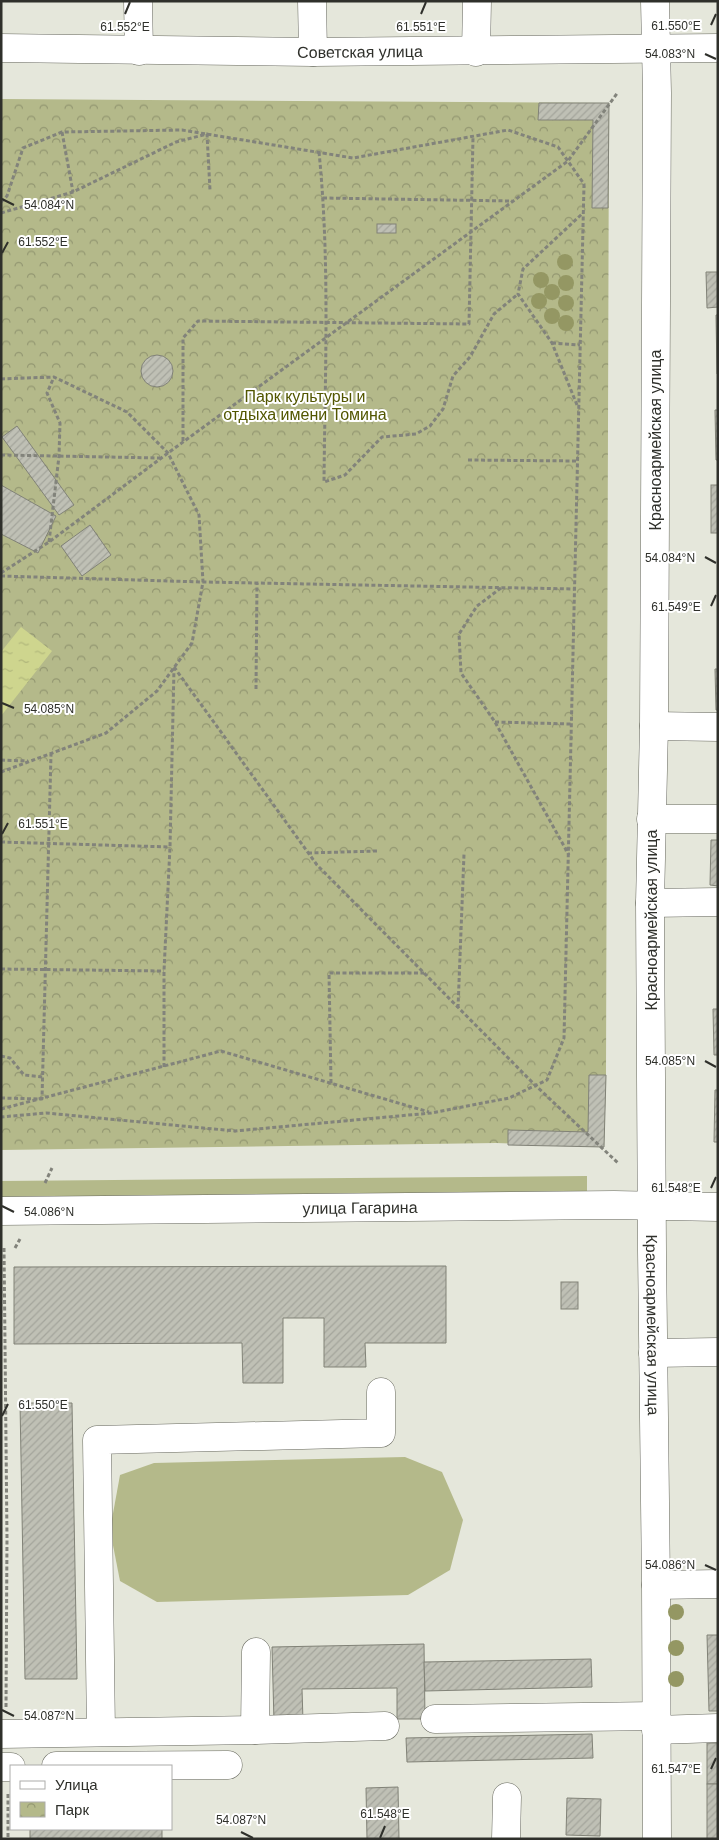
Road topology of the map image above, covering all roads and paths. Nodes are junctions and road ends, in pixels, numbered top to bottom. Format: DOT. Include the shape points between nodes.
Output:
graph roads {
  1 [pos="138,1"];
  2 [pos="312,1"];
  3 [pos="476,1"];
  4 [pos="655,1"];
  5 [pos="1,48"];
  6 [pos="718,48"];
  7 [pos="656,50"];
  8 [pos="139,51"];
  9 [pos="313,52"];
  10 [pos="476,52"];
  11 [pos="618,92"];
  12 [pos="62,132"];
  13 [pos="207,134"];
  14 [pos="473,136"];
  15 [pos="319,152"];
  16 [pos="568,161"];
  17 [pos="210,190"];
  18 [pos="73,192"];
  19 [pos="323,198"];
  20 [pos="471,200"];
  21 [pos="513,201"];
  22 [pos="1,202"];
  23 [pos="1,213"];
  24 [pos="583,213"];
  25 [pos="470,233"];
  26 [pos="518,294"];
  27 [pos="326,322"];
  28 [pos="348,322"];
  29 [pos="326,337"];
  30 [pos="552,343"];
  31 [pos="580,345"];
  32 [pos="54,377"];
  33 [pos="1,379"];
  34 [pos="579,408"];
  35 [pos="183,442"];
  36 [pos="168,453"];
  37 [pos="1,454"];
  38 [pos="60,456"];
  39 [pos="160,458"];
  40 [pos="468,460"];
  41 [pos="578,461"];
  42 [pos="49,542"];
  43 [pos="1,574"];
  44 [pos="203,582"];
  45 [pos="257,583"];
  46 [pos="501,588"];
  47 [pos="574,589"];
  48 [pos="174,667"];
  49 [pos="256,689"];
  50 [pos="495,722"];
  51 [pos="571,724"];
  52 [pos="654,726"];
  53 [pos="718,727"];
  54 [pos="51,754"];
  55 [pos="1,760"];
  56 [pos="31,761"];
  57 [pos="1,772"];
  58 [pos="651,818"];
  59 [pos="718,819"];
  60 [pos="1,842"];
  61 [pos="49,843"];
  62 [pos="170,847"];
  63 [pos="377,851"];
  64 [pos="308,853"];
  65 [pos="464,854"];
  66 [pos="569,855"];
  67 [pos="718,902"];
  68 [pos="650,903"];
  69 [pos="1,969"];
  70 [pos="45,970"];
  71 [pos="164,971"];
  72 [pos="424,974"];
  73 [pos="458,1008"];
  74 [pos="1,1056"];
  75 [pos="164,1067"];
  76 [pos="43,1078"];
  77 [pos="331,1083"];
  78 [pos="535,1085"];
  79 [pos="1,1098"];
  80 [pos="42,1099"];
  81 [pos="1,1109"];
  82 [pos="431,1112"];
  83 [pos="1,1117"];
  84 [pos="618,1163"];
  85 [pos="652,1206"];
  86 [pos="718,1207"];
  87 [pos="1,1211"];
  88 [pos="4,1248"];
  89 [pos="718,1352"];
  90 [pos="653,1353"];
  91 [pos="381,1392"];
  92 [pos="718,1584"];
  93 [pos="656,1585"];
  94 [pos="256,1652"];
  95 [pos="435,1720"];
  96 [pos="656,1723"];
  97 [pos="385,1726"];
  98 [pos="718,1728"];
  99 [pos="256,1730"];
  100 [pos="101,1732"];
  101 [pos="4,1734"];
  102 [pos="172,1765"];
  103 [pos="228,1765"];
  104 [pos="7,1767"];
  105 [pos="507,1797"];
  106 [pos="1,1832"];
  107 [pos="8,1832"];
  108 [pos="8,1839"];
  109 [pos="506,1839"];
  110 [pos="657,1839"];
  1 -- 8 [label="street"];
  2 -- 9 [label="street"];
  3 -- 10 [label="street"];
  4 -- 7 [label="street, Красноармейская улица"];
  5 -- 8 [label="street, Советская улица"];
  6 -- 7 [label="street, Советская улица"];
  7 -- 10 [label="street, Советская улица"];
  7 -- 52 [label="street, Красноармейская улица"];
  8 -- 9 [label="street, Советская улица"];
  9 -- 10 [label="street, Советская улица"];
  11 -- 16 [label="path"];
  12 -- 13 [label="path" via="182,130"];
  12 -- 18 [label="path"];
  12 -- 22 [label="path" via="23,148 7,196"];
  13 -- 15 [label="path"];
  13 -- 17 [label="path"];
  13 -- 18 [label="path" via="176,142"];
  14 -- 15 [label="path" via="353,158"];
  14 -- 16 [label="path" via="508,130 558,147"];
  14 -- 20 [label="path"];
  15 -- 19 [label="path"];
  16 -- 21 [label="path"];
  16 -- 24 [label="path" via="584,184"];
  18 -- 23 [label="path"];
  19 -- 20 [label="path"];
  19 -- 27 [label="path"];
  20 -- 21 [label="path"];
  20 -- 25 [label="path"];
  21 -- 25 [label="path"];
  24 -- 26 [label="path" via="523,269"];
  24 -- 31 [label="path"];
  25 -- 28 [label="path"];
  25 -- 28 [label="path" via="469,324"];
  26 -- 29 [label="path" via="494,314 470,356 453,376 443,409 430,426 416,434 382,437 345,475 324,482"];
  26 -- 30 [label="path"];
  27 -- 28 [label="path"];
  27 -- 29 [label="path"];
  27 -- 35 [label="path" via="198,321 183,338"];
  28 -- 29 [label="path"];
  29 -- 35 [label="path"];
  30 -- 31 [label="path"];
  30 -- 34 [label="path"];
  31 -- 34 [label="path"];
  32 -- 33 [label="path"];
  32 -- 36 [label="path" via="127,412"];
  32 -- 38 [label="path" via="47,393 60,423"];
  34 -- 41 [label="path"];
  35 -- 36 [label="path"];
  36 -- 39 [label="path"];
  36 -- 44 [label="path" via="199,515"];
  37 -- 38 [label="path"];
  38 -- 39 [label="path"];
  38 -- 42 [label="path"];
  39 -- 42 [label="path"];
  40 -- 41 [label="path"];
  41 -- 47 [label="path"];
  42 -- 43 [label="path"];
  43 -- 44 [label="path"];
  44 -- 45 [label="path"];
  44 -- 48 [label="path" via="192,643"];
  45 -- 46 [label="path"];
  45 -- 49 [label="path"];
  46 -- 47 [label="path"];
  46 -- 50 [label="path" via="477,606 459,634 461,673"];
  47 -- 51 [label="path"];
  48 -- 54 [label="path" via="157,691 106,733"];
  48 -- 62 [label="path"];
  48 -- 64 [label="path"];
  50 -- 51 [label="path"];
  50 -- 66 [label="path"];
  51 -- 66 [label="path"];
  52 -- 53 [label="street"];
  52 -- 58 [label="street, Красноармейская улица"];
  54 -- 56 [label="path"];
  54 -- 61 [label="path"];
  55 -- 56 [label="path"];
  56 -- 57 [label="path"];
  58 -- 59 [label="street"];
  58 -- 68 [label="street, Красноармейская улица"];
  60 -- 61 [label="path"];
  61 -- 62 [label="path"];
  61 -- 70 [label="path"];
  62 -- 71 [label="path"];
  63 -- 64 [label="path"];
  64 -- 72 [label="path" via="316,865"];
  65 -- 73 [label="path"];
  66 -- 78 [label="path" via="564,1038 547,1080"];
  67 -- 68 [label="street"];
  68 -- 85 [label="street, Красноармейская улица"];
  69 -- 70 [label="path"];
  70 -- 71 [label="path"];
  70 -- 76 [label="path"];
  71 -- 75 [label="path"];
  72 -- 73 [label="path"];
  72 -- 77 [label="path" via="330,973"];
  73 -- 78 [label="path"];
  74 -- 76 [label="path" via="10,1058 24,1075"];
  75 -- 77 [label="path" via="221,1051"];
  75 -- 80 [label="path"];
  76 -- 80 [label="path"];
  77 -- 82 [label="path"];
  78 -- 82 [label="path" via="510,1098"];
  78 -- 84 [label="path"];
  79 -- 80 [label="path"];
  80 -- 81 [label="path"];
  82 -- 83 [label="path" via="235,1132 46,1113"];
  85 -- 86 [label="street, улица Гагарина"];
  85 -- 87 [label="street, улица Гагарина"];
  85 -- 90 [label="street, Красноармейская улица"];
  88 -- 101 [label="path" via="7,1538"];
  89 -- 90 [label="street"];
  90 -- 93 [label="street, Красноармейская улица"];
  91 -- 100 [label="street" via="381,1433 97,1440"];
  92 -- 93 [label="street"];
  93 -- 96 [label="street, Красноармейская улица"];
  94 -- 99 [label="street"];
  95 -- 96 [label="street"];
  96 -- 98 [label="street"];
  96 -- 110 [label="street, Красноармейская улица"];
  97 -- 99 [label="street"];
  99 -- 100 [label="street"];
  100 -- 101 [label="street"];
  102 -- 103 [label="street"];
  104 -- 107 [label="path"];
  105 -- 109 [label="street"];
  106 -- 107 [label="path"];
  107 -- 108 [label="path"];
}
